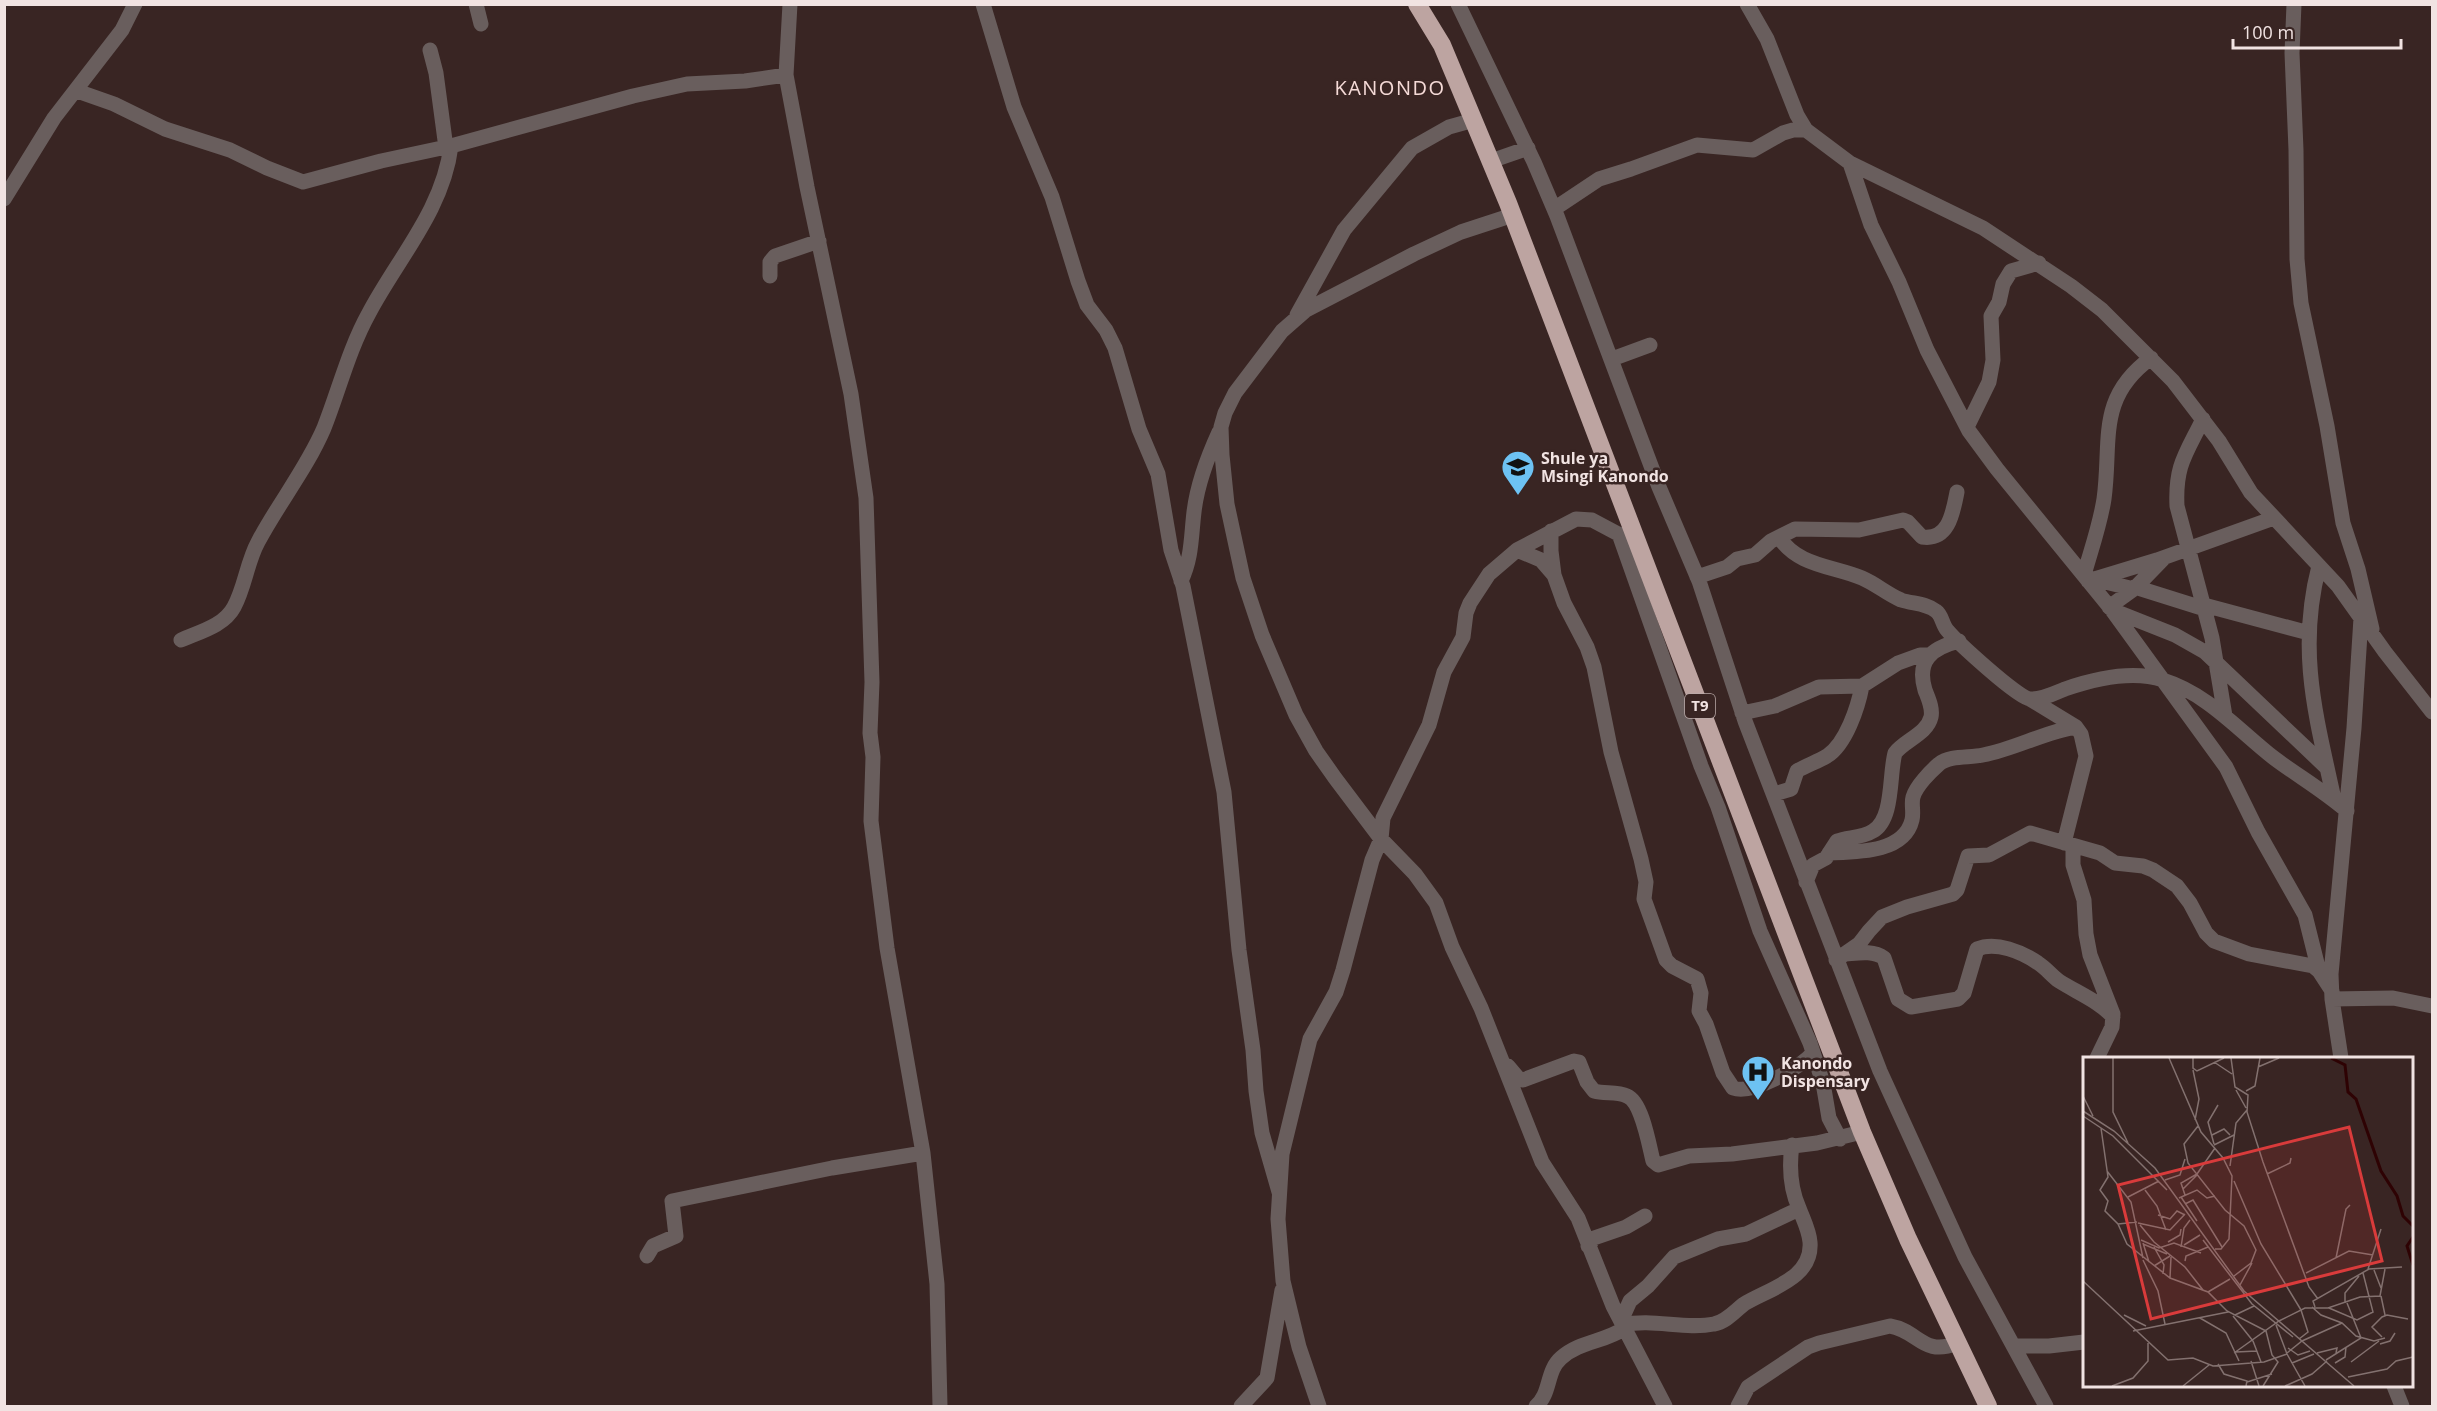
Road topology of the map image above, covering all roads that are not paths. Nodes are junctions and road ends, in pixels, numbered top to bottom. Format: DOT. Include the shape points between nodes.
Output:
graph roads {
  1 [pos="135,4"];
  2 [pos="476,4"];
  3 [pos="790,4"];
  4 [pos="983,4"];
  5 [pos="1417,4"];
  6 [pos="1458,4"];
  7 [pos="1747,4"];
  8 [pos="2294,4"];
  9 [pos="481,24"];
  10 [pos="430,50"];
  11 [pos="786,75"];
  12 [pos="77,91"];
  13 [pos="1474,120"];
  14 [pos="1806,130"];
  15 [pos="448,147"];
  16 [pos="1528,148"];
  17 [pos="1491,161"];
  18 [pos="1850,163"];
  19 [pos="4,199"];
  20 [pos="1554,208"];
  21 [pos="1513,215"];
  22 [pos="819,241"];
  23 [pos="2039,263"];
  24 [pos="770,276"];
  25 [pos="1295,318"];
  26 [pos="1650,345"];
  27 [pos="2151,358"];
  28 [pos="1612,359"];
  29 [pos="2203,419"];
  30 [pos="1221,427"];
  31 [pos="1967,427"];
  32 [pos="1957,492"];
  33 [pos="2274,518"];
  34 [pos="1551,531"];
  35 [pos="1619,534"];
  36 [pos="1779,537"];
  37 [pos="1639,545"];
  38 [pos="2187,549"];
  39 [pos="1517,550"];
  40 [pos="2164,558"];
  41 [pos="2319,566"];
  42 [pos="1554,575"];
  43 [pos="1697,577"];
  44 [pos="2088,578"];
  45 [pos="1181,581"];
  46 [pos="2135,588"];
  47 [pos="2205,607"];
  48 [pos="2111,608"];
  49 [pos="2361,618"];
  50 [pos="2309,633"];
  51 [pos="2373,636"];
  52 [pos="181,640"];
  53 [pos="1959,641"];
  54 [pos="1929,655"];
  55 [pos="2217,664"];
  56 [pos="2161,679"];
  57 [pos="1863,686"];
  58 [pos="2030,699"];
  59 [pos="2433,712"];
  60 [pos="1743,713"];
  61 [pos="2225,716"];
  62 [pos="2076,727"];
  63 [pos="2326,767"];
  64 [pos="1774,794"];
  65 [pos="2334,799"];
  66 [pos="2347,811"];
  67 [pos="1381,839"];
  68 [pos="2068,844"];
  69 [pos="1829,853"];
  70 [pos="1806,882"];
  71 [pos="1841,957"];
  72 [pos="2319,971"];
  73 [pos="2332,995"];
  74 [pos="2433,1006"];
  75 [pos="2113,1017"];
  76 [pos="1813,1053"];
  77 [pos="2098,1057"];
  78 [pos="2341,1057"];
  79 [pos="1502,1060"];
  80 [pos="1862,1132"];
  81 [pos="1840,1139"];
  82 [pos="1792,1145"];
  83 [pos="923,1153"];
  84 [pos="1279,1191"];
  85 [pos="1799,1209"];
  86 [pos="1645,1216"];
  87 [pos="1588,1246"];
  88 [pos="646,1256"];
  89 [pos="1283,1281"];
  90 [pos="1623,1325"];
  91 [pos="2083,1342"];
  92 [pos="1957,1343"];
  93 [pos="2014,1346"];
  94 [pos="2394,1387"];
  95 [pos="940,1407"];
  96 [pos="1240,1407"];
  97 [pos="1319,1407"];
  98 [pos="1536,1407"];
  99 [pos="1665,1407"];
  100 [pos="1738,1407"];
  101 [pos="1988,1407"];
  102 [pos="2046,1407"];
  103 [pos="2402,1407"];
  1 -- 12 [label="street" via="122,30"];
  2 -- 9 [label="street"];
  3 -- 11 [label="street"];
  4 -- 45 [label="street" via="1014,107 1052,197 1087,305 1115,348 1138,429 1158,474 1171,550"];
  5 -- 13 [label="highway, T9" via="1442,45"];
  6 -- 16 [label="street"];
  7 -- 14 [label="street" via="1767,39"];
  8 -- 51 [label="street" via="2292,53 2301,303 2343,523"];
  10 -- 15 [label="street"];
  11 -- 15 [label="street" via="687,84"];
  11 -- 22 [label="street"];
  12 -- 15 [label="street" via="303,182"];
  12 -- 19 [label="street" via="54,118"];
  13 -- 17 [label="highway, T9"];
  13 -- 25 [label="street" via="1449,127 1412,148 1344,230"];
  14 -- 18 [label="street"];
  14 -- 20 [label="street" via="1783,133 1753,150 1696,145 1599,178"];
  15 -- 52 [label="street" via="448,168 442,188 368,313 322,431 256,544 234,607 219,623"];
  16 -- 17 [label="street"];
  16 -- 20 [label="street"];
  17 -- 21 [label="highway, T9"];
  18 -- 23 [label="street" via="1983,228"];
  18 -- 31 [label="street" via="1871,225 1927,350"];
  20 -- 28 [label="street"];
  21 -- 25 [label="street" via="1423,249"];
  21 -- 37 [label="highway, T9"];
  22 -- 24 [label="street" via="775,256"];
  22 -- 83 [label="street" via="851,394 866,498 872,682 871,821 887,948"];
  23 -- 27 [label="street" via="2102,310"];
  23 -- 31 [label="street" via="2011,272 2003,284 2000,302 1991,316 1993,360 1989,382"];
  25 -- 30 [label="street" via="1235,393"];
  26 -- 28 [label="street"];
  27 -- 29 [label="street"];
  27 -- 44 [label="street" via="2129,378 2112,410 2102,512"];
  28 -- 43 [label="street"];
  29 -- 33 [label="street" via="2251,493"];
  29 -- 38 [label="street" via="2179,466 2176,486"];
  30 -- 45 [label="street" via="1194,511 1193,544"];
  30 -- 67 [label="street" via="1227,504 1243,578 1262,635 1316,752"];
  31 -- 44 [label="street" via="1997,470"];
  32 -- 36 [label="street" via="1948,526 1931,537 1922,537 1903,520 1859,530 1802,528"];
  33 -- 38 [label="street"];
  33 -- 41 [label="street"];
  34 -- 35 [label="street" via="1576,519 1592,520"];
  34 -- 39 [label="street"];
  34 -- 42 [label="street"];
  35 -- 37 [label="street"];
  35 -- 76 [label="street" via="1760,931"];
  36 -- 43 [label="street" via="1755,555"];
  36 -- 53 [label="street" via="1791,552 1810,562 1852,574 1905,601 1928,606"];
  37 -- 80 [label="highway, T9"];
  38 -- 40 [label="street"];
  38 -- 47 [label="street"];
  39 -- 42 [label="street" via="1541,560"];
  39 -- 67 [label="street" via="1489,574 1470,603 1460,646 1444,672 1425,734 1383,818"];
  40 -- 44 [label="street"];
  40 -- 46 [label="street"];
  41 -- 49 [label="street"];
  41 -- 50 [label="street"];
  42 -- 76 [label="street" via="1594,668 1611,752 1641,859 1648,912 1666,960 1697,979 1701,993 1699,1011 1729,1085 1743,1090 1763,1083 1798,1066"];
  43 -- 60 [label="street"];
  44 -- 46 [label="street"];
  44 -- 48 [label="street"];
  45 -- 84 [label="street" via="1224,792 1260,1122"];
  46 -- 47 [label="street"];
  46 -- 48 [label="street"];
  47 -- 50 [label="street"];
  47 -- 55 [label="street"];
  48 -- 55 [label="street" via="2186,640"];
  48 -- 56 [label="street"];
  49 -- 51 [label="street"];
  49 -- 66 [label="street"];
  50 -- 63 [label="street" via="2311,685"];
  51 -- 59 [label="street"];
  53 -- 54 [label="street"];
  53 -- 58 [label="street" via="2012,689"];
  54 -- 57 [label="street" via="1898,663"];
  54 -- 69 [label="street" via="1922,670 1930,719 1895,753 1885,818 1872,832 1837,841"];
  55 -- 61 [label="street"];
  55 -- 63 [label="street"];
  56 -- 58 [label="street" via="2117,676"];
  56 -- 61 [label="street" via="2206,700"];
  56 -- 72 [label="street" via="2201,729 2233,779 2305,915"];
  57 -- 60 [label="street" via="1819,687 1775,706"];
  57 -- 64 [label="street" via="1858,708 1836,748 1797,771 1791,789"];
  58 -- 62 [label="street"];
  60 -- 64 [label="street"];
  61 -- 65 [label="street" via="2274,758"];
  62 -- 68 [label="street" via="2086,756"];
  62 -- 69 [label="street" via="1987,754 1942,762 1914,795 1912,821 1906,834 1878,848"];
  63 -- 65 [label="street"];
  64 -- 70 [label="street"];
  65 -- 66 [label="street"];
  66 -- 73 [label="street" via="2333,938"];
  67 -- 79 [label="street" via="1436,903"];
  67 -- 84 [label="street" via="1339,981 1310,1039 1288,1122"];
  68 -- 71 [label="street" via="2030,833 1989,855 1968,856 1953,894 1882,917 1859,944"];
  68 -- 72 [label="street" via="2100,853 2115,863 2153,870 2177,886 2214,940 2238,951 2313,966"];
  68 -- 75 [label="street" via="2084,900 2090,955"];
  69 -- 70 [label="street" via="1813,865"];
  70 -- 71 [label="street"];
  71 -- 75 [label="street" via="1879,954 1884,958 1898,999 1911,1007 1958,999 1964,993 1977,949 2005,949 2039,963 2057,980"];
  71 -- 93 [label="street" via="1880,1071 1932,1188 1988,1303"];
  72 -- 73 [label="street"];
  73 -- 74 [label="street" via="2393,998"];
  73 -- 78 [label="street"];
  75 -- 77 [label="street"];
  76 -- 81 [label="street" via="1829,1118"];
  79 -- 82 [label="street" via="1523,1080 1579,1062 1594,1091 1626,1095 1634,1101 1653,1161 1658,1165 1701,1155"];
  79 -- 87 [label="street" via="1542,1162 1578,1218"];
  80 -- 81 [label="street"];
  80 -- 92 [label="highway, T9"];
  81 -- 82 [label="street"];
  82 -- 85 [label="street" via="1791,1184"];
  83 -- 88 [label="street" via="672,1201 676,1236 653,1246"];
  83 -- 95 [label="street" via="937,1284"];
  84 -- 89 [label="street"];
  85 -- 90 [label="street" via="1746,1234 1718,1239 1674,1257 1630,1301"];
  85 -- 90 [label="street" via="1807,1227 1810,1250 1800,1271 1786,1282 1744,1304 1721,1322"];
  86 -- 87 [label="street" via="1594,1238"];
  87 -- 90 [label="street"];
  89 -- 96 [label="street" via="1270,1370 1262,1386"];
  89 -- 97 [label="street"];
  90 -- 98 [label="street" via="1611,1336 1582,1344 1561,1358 1553,1366 1544,1399"];
  90 -- 99 [label="street"];
  91 -- 93 [label="street"];
  92 -- 100 [label="street" via="1936,1349 1890,1326 1819,1343 1748,1387"];
  92 -- 101 [label="highway, T9"];
  93 -- 102 [label="street"];
  94 -- 103 [label="street"];
}
